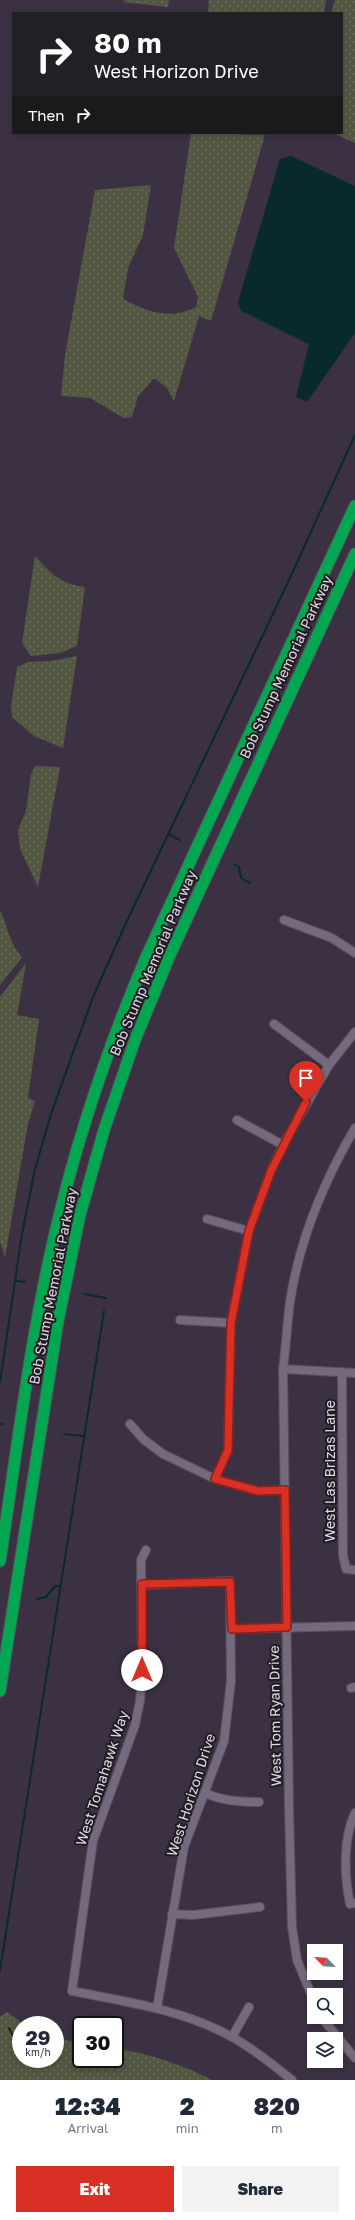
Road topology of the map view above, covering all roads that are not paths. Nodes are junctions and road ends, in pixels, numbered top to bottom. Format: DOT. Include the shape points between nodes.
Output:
graph roads {
  1 [pos="355,506"];
  2 [pos="355,554"];
  3 [pos="284,920"];
  4 [pos="355,953"];
  5 [pos="274,1024"];
  6 [pos="355,1032"];
  7 [pos="330,1065"];
  8 [pos="237,1120"];
  9 [pos="355,1128"];
  10 [pos="283,1145"];
  11 [pos="207,1219"];
  12 [pos="249,1231"];
  13 [pos="180,1320"];
  14 [pos="231,1323"];
  15 [pos="283,1369"];
  16 [pos="342,1372"];
  17 [pos="355,1373"];
  18 [pos="130,1424"];
  19 [pos="215,1479"];
  20 [pos="285,1490"];
  21 [pos="146,1550"];
  22 [pos="0,1561"];
  23 [pos="355,1570"];
  24 [pos="142,1584"];
  25 [pos="355,1626"];
  26 [pos="287,1627"];
  27 [pos="232,1629"];
  28 [pos="0,1690"];
  29 [pos="205,1793"];
  30 [pos="259,1802"];
  31 [pos="355,1813"];
  32 [pos="352,1903"];
  33 [pos="260,1907"];
  34 [pos="172,1914"];
  35 [pos="309,1988"];
  36 [pos="249,2007"];
  37 [pos="157,2008"];
  38 [pos="327,2024"];
  39 [pos="232,2037"];
  40 [pos="355,2058"];
  41 [pos="292,2080"];
  1 -- 22 [label="highway, Bob Stump Memorial Parkway" via="147,955 98,1082 71,1170 47,1271"];
  2 -- 28 [label="highway, Bob Stump Memorial Parkway" via="170,955 135,1040 104,1130 80,1215 58,1321"];
  3 -- 4 [label="street" via="332,938"];
  5 -- 7 [label="street"];
  6 -- 7 [label="street"];
  7 -- 10 [label="street"];
  8 -- 10 [label="street"];
  9 -- 15 [label="street, West Tom Ryan Drive" via="326,1184 298,1263 290,1302"];
  10 -- 12 [label="street"];
  11 -- 12 [label="street"];
  12 -- 14 [label="street"];
  13 -- 14 [label="street"];
  14 -- 19 [label="street" via="228,1450"];
  15 -- 16 [label="street"];
  15 -- 20 [label="street, West Tom Ryan Drive"];
  16 -- 17 [label="street"];
  16 -- 23 [label="street, West Las Brizas Lane" via="343,1555 346,1569"];
  18 -- 19 [label="street" via="143,1439 163,1454"];
  19 -- 20 [label="street" via="258,1491"];
  20 -- 26 [label="street, West Tom Ryan Drive"];
  21 -- 24 [label="street, West Tomahawk Way" via="141,1560"];
  24 -- 27 [label="street, West Horizon Drive" via="230,1582"];
  24 -- 37 [label="street, West Tomahawk Way" via="140,1701 135,1725 108,1794 94,1841 72,1991"];
  25 -- 26 [label="street"];
  26 -- 27 [label="street"];
  26 -- 35 [label="street, West Tom Ryan Drive" via="288,1808 292,1927 297,1960"];
  27 -- 29 [label="street, West Horizon Drive" via="231,1681 224,1741"];
  29 -- 30 [label="street" via="219,1799"];
  29 -- 34 [label="street, West Horizon Drive" via="184,1847"];
  31 -- 32 [label="street" via="345,1842 347,1892"];
  33 -- 34 [label="street" via="194,1915"];
  34 -- 37 [label="street, West Horizon Drive"];
  36 -- 39 [label="street"];
  37 -- 39 [label="street" via="181,2015"];
  38 -- 40 [label="street"];
  39 -- 41 [label="street"];
}
